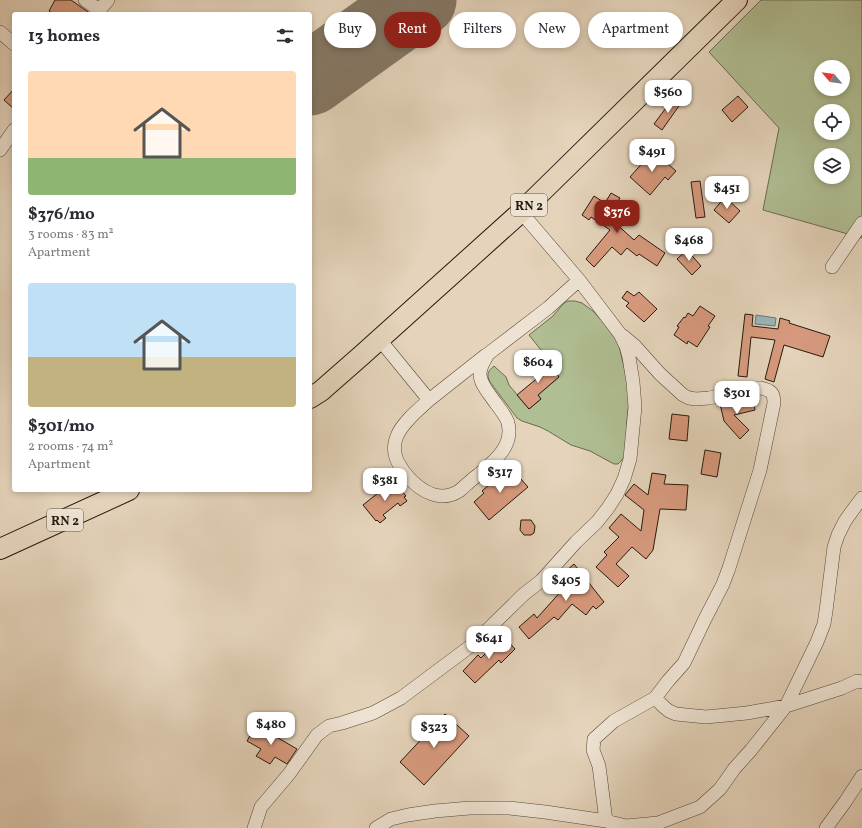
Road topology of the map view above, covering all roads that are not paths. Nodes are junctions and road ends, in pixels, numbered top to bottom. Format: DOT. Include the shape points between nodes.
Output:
graph roads {
  1 [pos="85,0"];
  2 [pos="108,0"];
  3 [pos="737,0"];
  4 [pos="98,12"];
  5 [pos="0,32"];
  6 [pos="12,42"];
  7 [pos="12,133"];
  8 [pos="0,150"];
  9 [pos="521,212"];
  10 [pos="862,223"];
  11 [pos="832,267"];
  12 [pos="579,280"];
  13 [pos="620,334"];
  14 [pos="380,340"];
  15 [pos="488,354"];
  16 [pos="312,397"];
  17 [pos="429,400"];
  18 [pos="125,492"];
  19 [pos="862,498"];
  20 [pos="0,549"];
  21 [pos="862,682"];
  22 [pos="655,698"];
  23 [pos="786,706"];
  24 [pos="862,776"];
  25 [pos="606,821"];
  26 [pos="254,828"];
  27 [pos="376,828"];
  28 [pos="826,828"];
  1 -- 4 [label="street"];
  2 -- 4 [label="street"];
  3 -- 9 [label="main road, RN 2"];
  5 -- 6 [label="street"];
  7 -- 8 [label="street"];
  9 -- 12 [label="street"];
  9 -- 14 [label="main road, RN 2"];
  10 -- 11 [label="street"];
  12 -- 13 [label="street"];
  12 -- 15 [label="street" via="548,308"];
  13 -- 22 [label="street" via="682,395 689,398 709,398 761,388 771,392 774,397 760,470 723,584 684,663"];
  13 -- 26 [label="street" via="629,357 635,408 630,459 624,479 608,508 540,581 472,645 401,698 373,713 328,726 317,735 261,807"];
  14 -- 16 [label="main road, RN 2"];
  14 -- 17 [label="street"];
  15 -- 17 [label="street"];
  15 -- 17 [label="street" via="482,364 481,382 508,422 508,441 497,458 458,492 447,496 436,496 415,484 400,467 396,458 394,446 401,427"];
  18 -- 20 [label="main road, RN 2"];
  19 -- 23 [label="street" via="838,535 834,547 824,624"];
  21 -- 23 [label="street" via="857,681"];
  22 -- 23 [label="street" via="676,714 706,717"];
  22 -- 25 [label="street" via="614,721 594,739 593,750 599,766"];
  23 -- 25 [label="street" via="720,789 700,807 658,823 626,826"];
  24 -- 28 [label="street"];
  25 -- 27 [label="street" via="509,808 470,808 408,815 391,819"];
}
